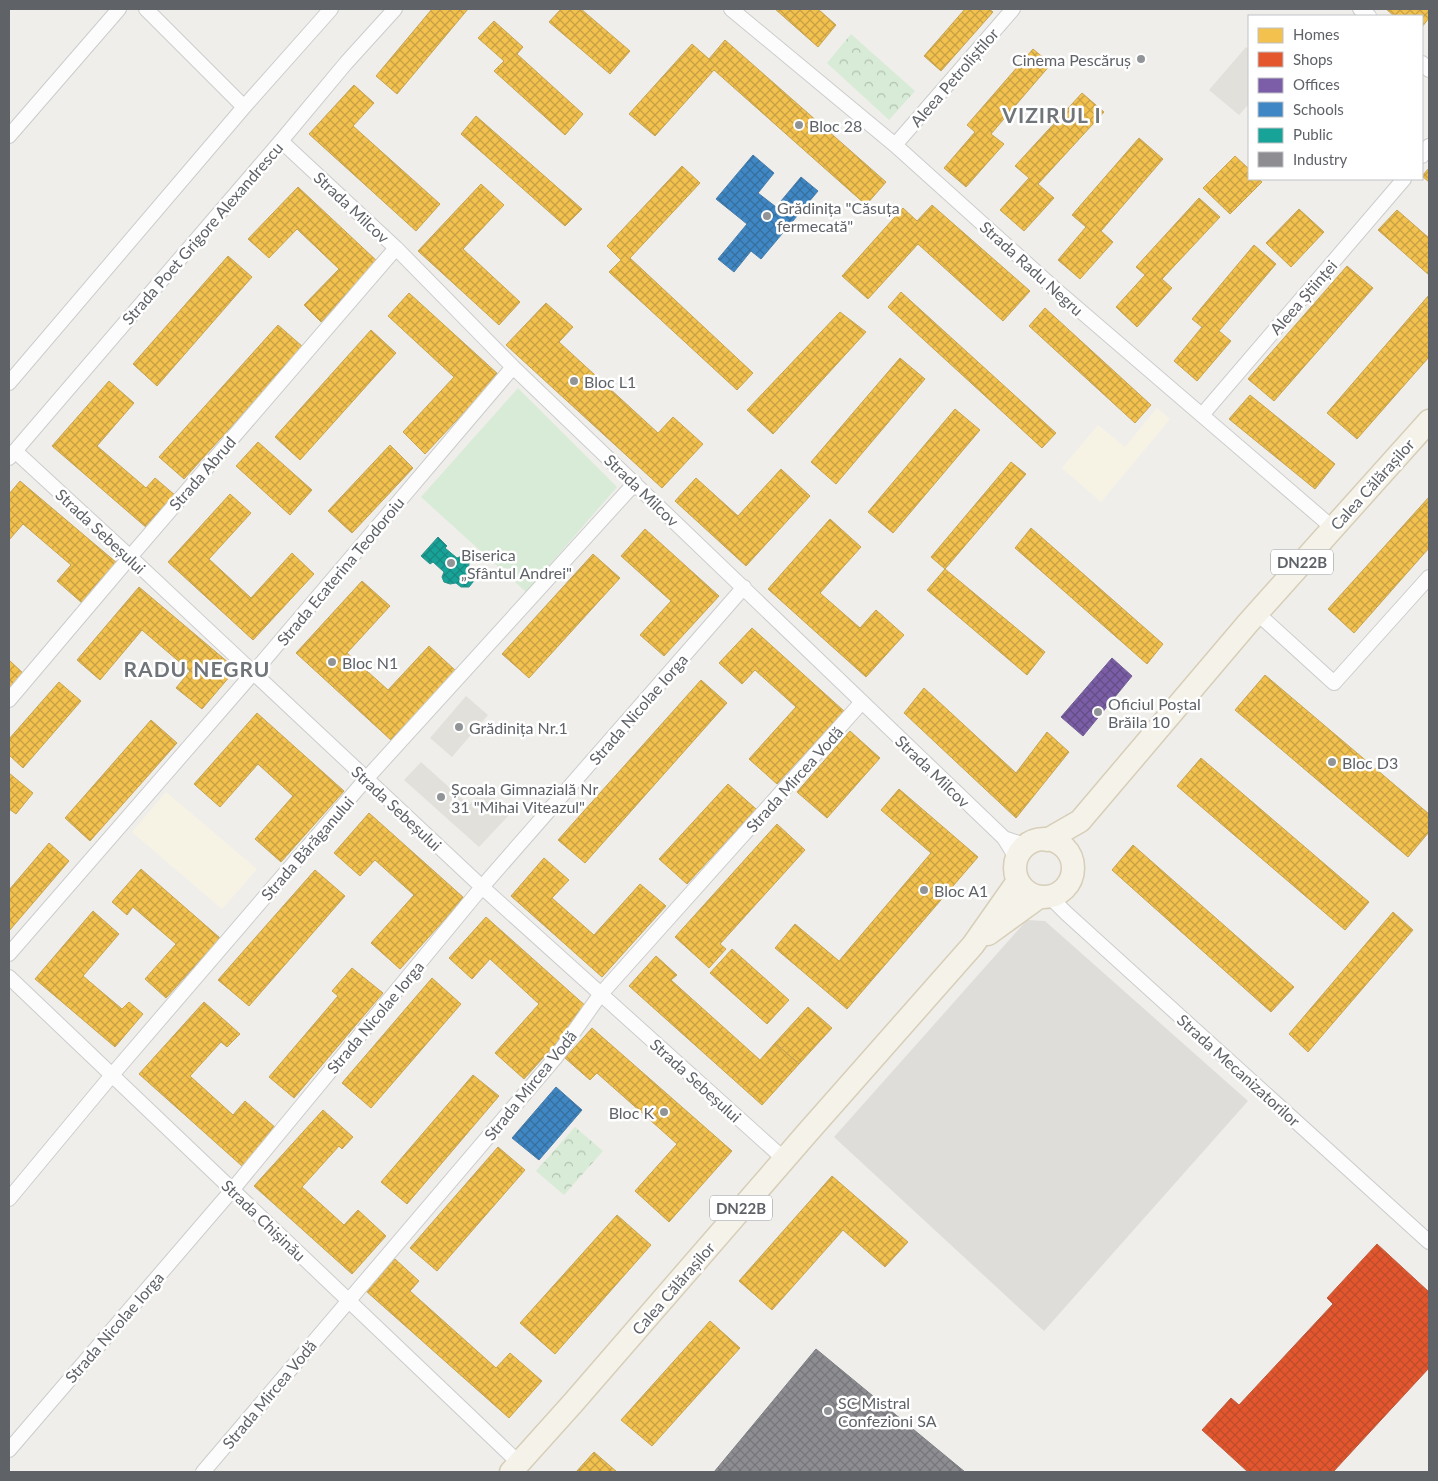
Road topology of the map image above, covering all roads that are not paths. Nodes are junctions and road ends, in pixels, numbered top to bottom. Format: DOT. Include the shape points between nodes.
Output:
graph roads {
  1 [pos="119,9"];
  2 [pos="146,9"];
  3 [pos="331,9"];
  4 [pos="395,9"];
  5 [pos="731,9"];
  6 [pos="1013,9"];
  7 [pos="244,107"];
  8 [pos="9,136"];
  9 [pos="281,141"];
  10 [pos="894,144"];
  11 [pos="1403,180"];
  12 [pos="396,248"];
  13 [pos="513,368"];
  14 [pos="9,383"];
  15 [pos="1202,415"];
  16 [pos="1429,420"];
  17 [pos="12,454"];
  18 [pos="635,484"];
  19 [pos="1333,528"];
  20 [pos="130,557"];
  21 [pos="1429,577"];
  22 [pos="744,587"];
  23 [pos="1257,613"];
  24 [pos="254,672"];
  25 [pos="9,700"];
  26 [pos="862,702"];
  27 [pos="366,779"];
  28 [pos="1080,821"];
  29 [pos="1027,856"];
  30 [pos="1071,860"];
  31 [pos="482,887"];
  32 [pos="1044,897"];
  33 [pos="973,945"];
  34 [pos="9,954"];
  35 [pos="9,977"];
  36 [pos="600,995"];
  37 [pos="112,1075"];
  38 [pos="784,1159"];
  39 [pos="233,1189"];
  40 [pos="9,1200"];
  41 [pos="1429,1242"];
  42 [pos="347,1301"];
  43 [pos="9,1450"];
  44 [pos="515,1468"];
  45 [pos="203,1472"];
  1 -- 8 [label="street"];
  2 -- 7 [label="street"];
  3 -- 7 [label="street"];
  4 -- 9 [label="street, Strada Poet Grigore Alexandrescu"];
  5 -- 10 [label="street, Strada Radu Negru"];
  6 -- 10 [label="street, Aleea Petroliștilor"];
  7 -- 14 [label="street"];
  9 -- 12 [label="street, Strada Milcov"];
  9 -- 17 [label="street, Strada Poet Grigore Alexandrescu"];
  10 -- 15 [label="street, Strada Radu Negru" via="1055,289"];
  11 -- 15 [label="street, Aleea Științei"];
  12 -- 13 [label="street, Strada Milcov"];
  12 -- 20 [label="street, Strada Abrud"];
  13 -- 18 [label="street, Strada Milcov"];
  13 -- 24 [label="street, Strada Ecaterina Teodoroiu"];
  15 -- 19 [label="street, Strada Radu Negru"];
  16 -- 19 [label="main road, Calea Călărașilor / DN22B"];
  17 -- 20 [label="street, Strada Sebeșului"];
  18 -- 22 [label="street, Strada Milcov"];
  18 -- 27 [label="street, Strada Bărăganului"];
  19 -- 23 [label="main road, Calea Călărașilor / DN22B"];
  20 -- 24 [label="street, Strada Sebeșului"];
  20 -- 25 [label="street, Strada Abrud"];
  21 -- 23 [label="street" via="1334,683"];
  22 -- 26 [label="street, Strada Milcov"];
  22 -- 31 [label="street, Strada Nicolae Iorga"];
  23 -- 28 [label="main road, Calea Călărașilor / DN22B"];
  24 -- 27 [label="street, Strada Sebeșului"];
  24 -- 34 [label="street, Strada Ecaterina Teodoroiu"];
  26 -- 29 [label="street, Strada Milcov" via="1004,838"];
  26 -- 36 [label="street, Strada Mircea Vodă"];
  27 -- 31 [label="street, Strada Sebeșului"];
  27 -- 37 [label="street, Strada Bărăganului"];
  28 -- 29 [label="main road, Calea Călărașilor / DN22B"];
  28 -- 30 [label="main road, Calea Călărașilor / DN22B"];
  29 -- 30 [label="main road" via="1062,846"];
  29 -- 32 [label="main road" via="1023,888"];
  29 -- 33 [label="main road, Calea Călărașilor / DN22B"];
  30 -- 32 [label="main road, DN22B" via="1069,883 1058,894"];
  31 -- 36 [label="street, Strada Sebeșului"];
  31 -- 39 [label="street, Strada Nicolae Iorga"];
  32 -- 33 [label="main road, Calea Călărașilor / DN22B"];
  32 -- 41 [label="street, Strada Mecanizatorilor" via="1066,913"];
  33 -- 38 [label="main road, Calea Călărașilor / DN22B"];
  35 -- 37 [label="street, Strada Chișinău"];
  36 -- 38 [label="street, Strada Sebeșului"];
  36 -- 42 [label="street, Strada Mircea Vodă" via="556,1057"];
  37 -- 39 [label="street, Strada Chișinău"];
  37 -- 40 [label="street, Strada Bărăganului"];
  38 -- 44 [label="main road, Calea Călărașilor / DN22B"];
  39 -- 42 [label="street, Strada Chișinău"];
  39 -- 43 [label="street, Strada Nicolae Iorga"];
  42 -- 44 [label="street, Strada Chișinău"];
  42 -- 45 [label="street, Strada Mircea Vodă"];
}
